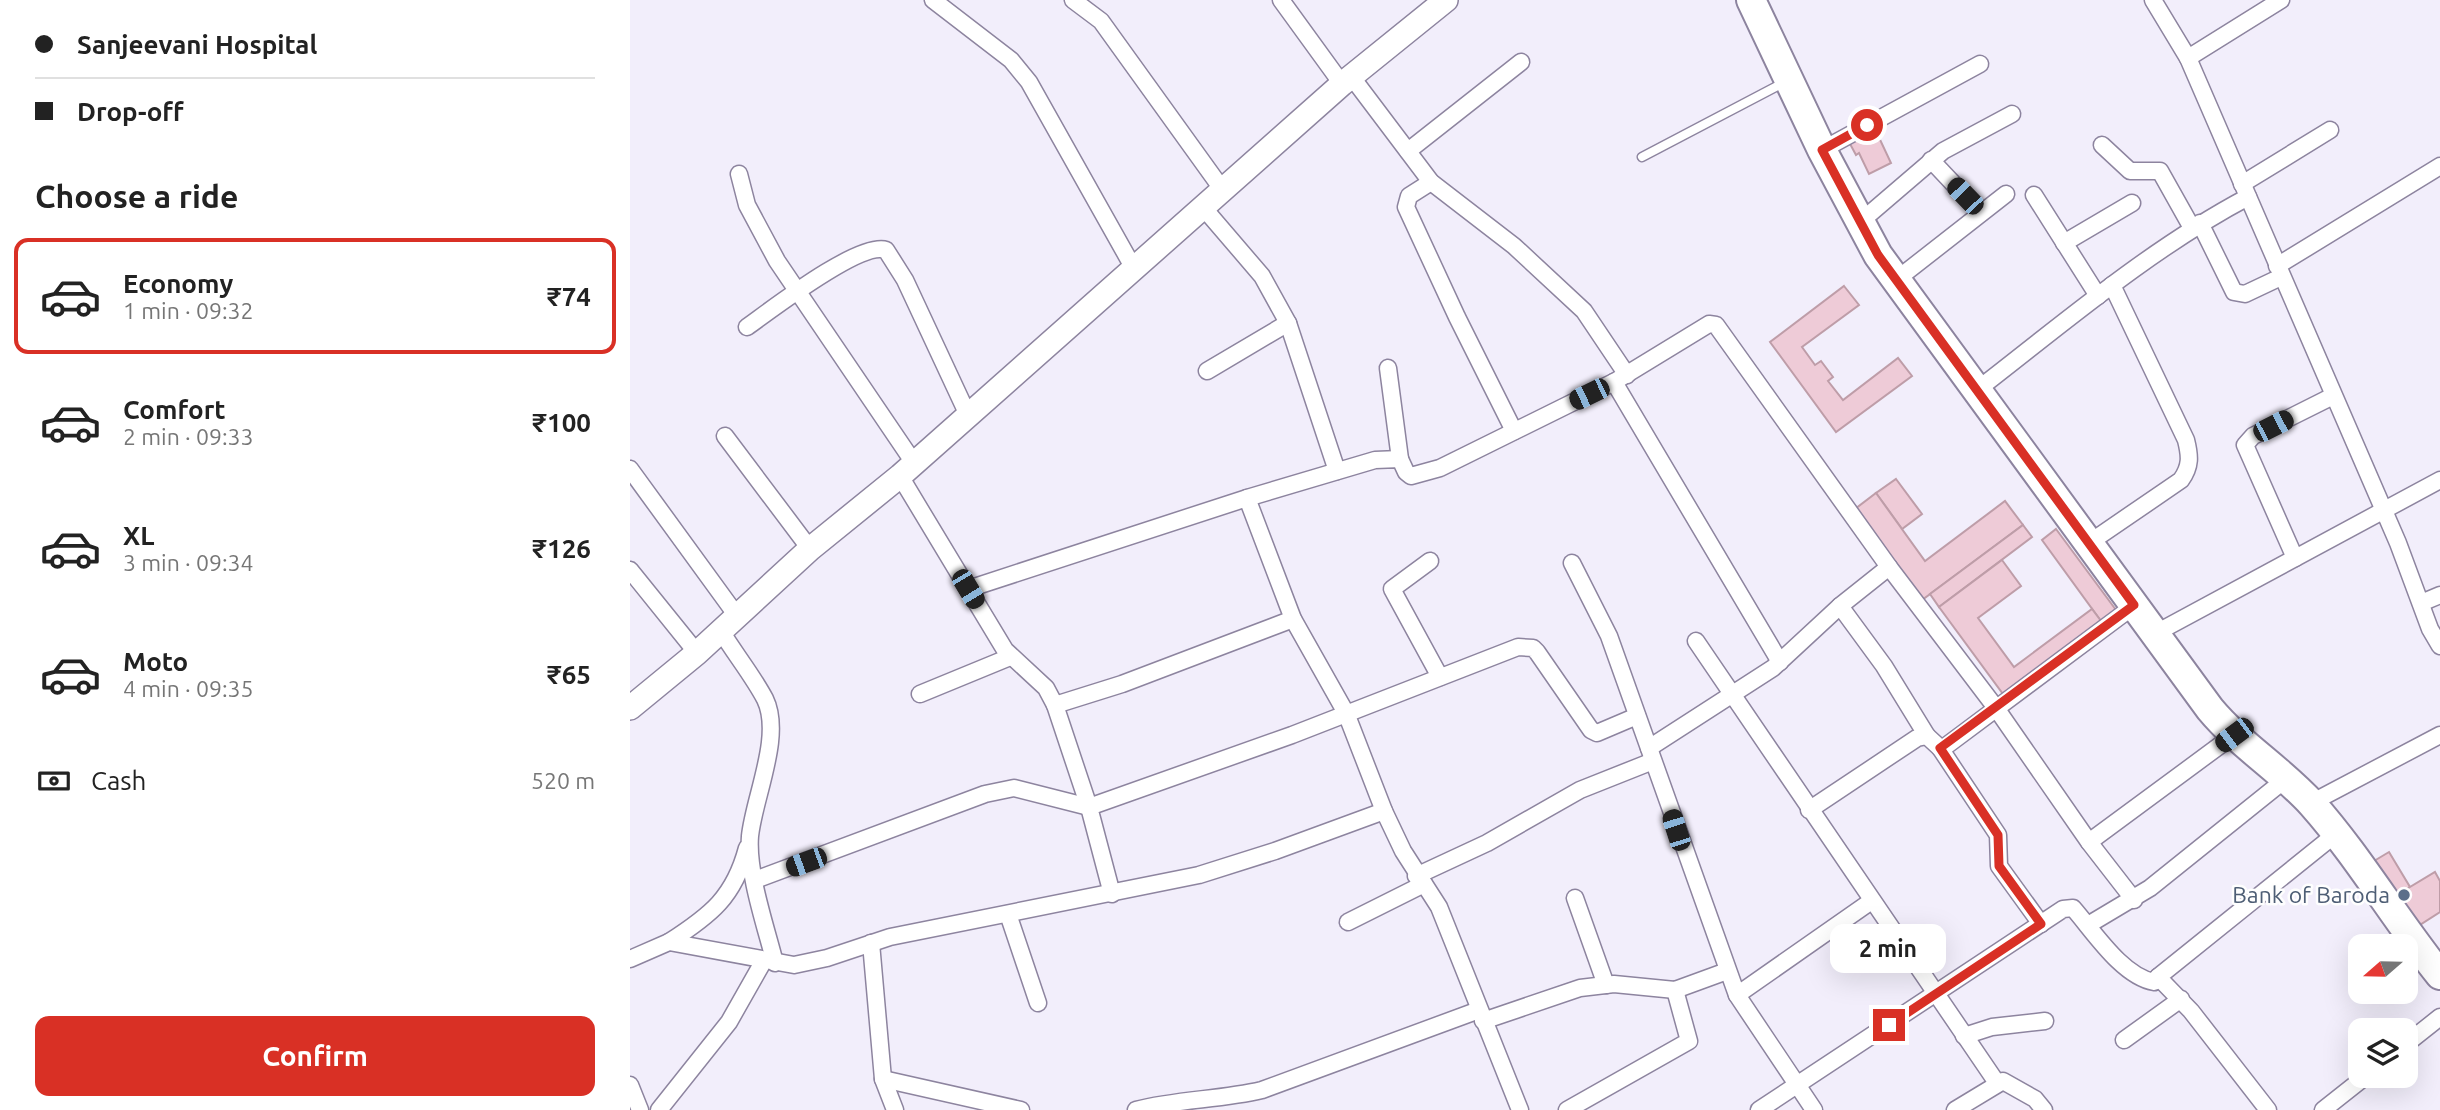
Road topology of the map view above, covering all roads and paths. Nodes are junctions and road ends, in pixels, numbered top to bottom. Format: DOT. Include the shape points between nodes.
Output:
graph roads {
  1 [pos="933,0"];
  2 [pos="1073,0"];
  3 [pos="1281,0"];
  4 [pos="1751,0"];
  5 [pos="2153,0"];
  6 [pos="2281,0"];
  7 [pos="1439,2"];
  8 [pos="2188,58"];
  9 [pos="1521,62"];
  10 [pos="1980,64"];
  11 [pos="1789,79"];
  12 [pos="1347,80"];
  13 [pos="2012,114"];
  14 [pos="2330,130"];
  15 [pos="2102,145"];
  16 [pos="1822,150"];
  17 [pos="1408,151"];
  18 [pos="1642,156"];
  19 [pos="1931,160"];
  20 [pos="2440,166"];
  21 [pos="739,174"];
  22 [pos="1431,182"];
  23 [pos="1222,189"];
  24 [pos="2245,191"];
  25 [pos="2006,194"];
  26 [pos="2034,195"];
  27 [pos="2132,202"];
  28 [pos="1202,206"];
  29 [pos="1981,213"];
  30 [pos="1859,223"];
  31 [pos="2196,226"];
  32 [pos="2064,243"];
  33 [pos="1133,267"];
  34 [pos="2279,272"];
  35 [pos="1896,280"];
  36 [pos="2112,285"];
  37 [pos="795,291"];
  38 [pos="2098,296"];
  39 [pos="1288,323"];
  40 [pos="747,327"];
  41 [pos="1388,368"];
  42 [pos="1207,371"];
  43 [pos="1620,379"];
  44 [pos="1977,390"];
  45 [pos="2333,396"];
  46 [pos="967,414"];
  47 [pos="1514,430"];
  48 [pos="725,436"];
  49 [pos="1400,459"];
  50 [pos="630,469"];
  51 [pos="907,469"];
  52 [pos="1336,471"];
  53 [pos="2440,480"];
  54 [pos="1247,498"];
  55 [pos="2383,510"];
  56 [pos="2089,543"];
  57 [pos="810,549"];
  58 [pos="2295,558"];
  59 [pos="1430,561"];
  60 [pos="1572,563"];
  61 [pos="1889,567"];
  62 [pos="630,570"];
  63 [pos="968,589"];
  64 [pos="2440,595"];
  65 [pos="2421,603"];
  66 [pos="2134,605"];
  67 [pos="1840,606"];
  68 [pos="1293,619"];
  69 [pos="729,624"];
  70 [pos="2155,634"];
  71 [pos="1696,641"];
  72 [pos="2440,646"];
  73 [pos="697,653"];
  74 [pos="1010,657"];
  75 [pos="1780,662"];
  76 [pos="1440,677"];
  77 [pos="920,694"];
  78 [pos="1731,694"];
  79 [pos="1055,705"];
  80 [pos="630,708"];
  81 [pos="1996,708"];
  82 [pos="1346,713"];
  83 [pos="1637,716"];
  84 [pos="2234,735"];
  85 [pos="2440,735"];
  86 [pos="1927,736"];
  87 [pos="1940,748"];
  88 [pos="1651,755"];
  89 [pos="2287,778"];
  90 [pos="2311,803"];
  91 [pos="1089,807"];
  92 [pos="1809,810"];
  93 [pos="1384,811"];
  94 [pos="2337,833"];
  95 [pos="750,838"];
  96 [pos="2089,842"];
  97 [pos="755,880"];
  98 [pos="1420,880"];
  99 [pos="1112,894"];
  100 [pos="1575,898"];
  101 [pos="2133,900"];
  102 [pos="1870,902"];
  103 [pos="1008,914"];
  104 [pos="1349,922"];
  105 [pos="2041,924"];
  106 [pos="2088,925"];
  107 [pos="669,942"];
  108 [pos="871,943"];
  109 [pos="630,959"];
  110 [pos="769,962"];
  111 [pos="1727,971"];
  112 [pos="2439,972"];
  113 [pos="2158,977"];
  114 [pos="1606,985"];
  115 [pos="1675,990"];
  116 [pos="1737,995"];
  117 [pos="1935,995"];
  118 [pos="2181,999"];
  119 [pos="1038,1003"];
  120 [pos="1481,1016"];
  121 [pos="2440,1017"];
  122 [pos="2045,1021"];
  123 [pos="2418,1034"];
  124 [pos="1964,1036"];
  125 [pos="2124,1040"];
  126 [pos="883,1079"];
  127 [pos="1997,1083"];
  128 [pos="630,1085"];
  129 [pos="1798,1085"];
  130 [pos="2351,1088"];
  131 [pos="640,1110"];
  132 [pos="659,1110"];
  133 [pos="895,1110"];
  134 [pos="1021,1110"];
  135 [pos="1136,1110"];
  136 [pos="1520,1110"];
  137 [pos="1567,1110"];
  138 [pos="1759,1110"];
  139 [pos="1814,1110"];
  140 [pos="1955,1110"];
  141 [pos="2044,1110"];
  142 [pos="2268,1110"];
  143 [pos="2323,1110"];
  1 -- 33 [label="street" via="1011,60 1028,82"];
  2 -- 23 [label="street" via="1101,21"];
  3 -- 12 [label="street"];
  4 -- 11 [label="highway"];
  5 -- 8 [label="street"];
  6 -- 8 [label="street"];
  7 -- 12 [label="street"];
  8 -- 24 [label="street"];
  9 -- 17 [label="street"];
  10 -- 16 [label="street"];
  11 -- 16 [label="highway"];
  11 -- 18 [label="lane"];
  12 -- 17 [label="street"];
  12 -- 23 [label="street"];
  13 -- 19 [label="street"];
  14 -- 24 [label="street"];
  15 -- 31 [label="street" via="2130,172 2160,171"];
  16 -- 30 [label="highway"];
  17 -- 22 [label="street"];
  19 -- 29 [label="street"];
  19 -- 30 [label="street"];
  20 -- 34 [label="street"];
  21 -- 37 [label="street" via="757,229"];
  22 -- 43 [label="street" via="1514,246 1584,311"];
  22 -- 47 [label="street" via="1409,196 1406,207"];
  23 -- 28 [label="street"];
  24 -- 31 [label="street"];
  24 -- 34 [label="street"];
  25 -- 29 [label="street"];
  26 -- 32 [label="street"];
  27 -- 32 [label="street"];
  28 -- 33 [label="street"];
  28 -- 39 [label="street" via="1262,276"];
  29 -- 35 [label="street"];
  30 -- 35 [label="highway"];
  31 -- 34 [label="street" via="2234,292 2245,294"];
  31 -- 36 [label="street"];
  32 -- 38 [label="street"];
  33 -- 46 [label="street"];
  34 -- 45 [label="street"];
  35 -- 44 [label="highway"];
  36 -- 38 [label="street"];
  36 -- 56 [label="street" via="2186,440 2189,469 2181,480"];
  37 -- 40 [label="street"];
  37 -- 46 [label="street" via="874,248 886,250 905,280"];
  37 -- 51 [label="street"];
  38 -- 44 [label="street"];
  39 -- 42 [label="street"];
  39 -- 52 [label="street"];
  41 -- 49 [label="street"];
  43 -- 47 [label="street"];
  43 -- 61 [label="street" via="1709,324 1716,325"];
  43 -- 75 [label="street"];
  44 -- 56 [label="highway"];
  45 -- 55 [label="street"];
  45 -- 58 [label="street" via="2253,436 2245,445"];
  46 -- 51 [label="street"];
  47 -- 49 [label="street" via="1419,475 1406,472"];
  48 -- 57 [label="street"];
  49 -- 52 [label="street" via="1375,460"];
  50 -- 69 [label="street"];
  51 -- 57 [label="street"];
  51 -- 63 [label="street"];
  52 -- 54 [label="street"];
  53 -- 55 [label="street"];
  54 -- 63 [label="street"];
  54 -- 68 [label="street"];
  55 -- 58 [label="street"];
  55 -- 65 [label="street"];
  56 -- 66 [label="highway"];
  57 -- 69 [label="street"];
  58 -- 70 [label="street"];
  59 -- 76 [label="street" via="1392,589"];
  60 -- 83 [label="street" via="1609,636"];
  61 -- 67 [label="street"];
  61 -- 81 [label="street"];
  62 -- 73 [label="street"];
  63 -- 74 [label="street"];
  64 -- 65 [label="street"];
  65 -- 72 [label="street"];
  66 -- 70 [label="highway"];
  66 -- 81 [label="street"];
  67 -- 75 [label="street"];
  67 -- 86 [label="street"];
  68 -- 79 [label="street"];
  68 -- 82 [label="street"];
  69 -- 73 [label="street"];
  69 -- 95 [label="street" via="770,715"];
  70 -- 84 [label="highway"];
  71 -- 78 [label="street"];
  73 -- 80 [label="street"];
  74 -- 77 [label="street"];
  74 -- 79 [label="street" via="1046,688"];
  75 -- 78 [label="street"];
  76 -- 82 [label="street"];
  76 -- 83 [label="street" via="1518,648 1533,648 1591,730 1597,733"];
  78 -- 88 [label="street"];
  78 -- 92 [label="street"];
  79 -- 91 [label="street"];
  81 -- 87 [label="street"];
  81 -- 96 [label="street"];
  82 -- 91 [label="street"];
  82 -- 93 [label="street"];
  83 -- 88 [label="street"];
  84 -- 89 [label="highway"];
  84 -- 96 [label="street"];
  85 -- 90 [label="street"];
  86 -- 87 [label="street"];
  86 -- 92 [label="street" via="1917,738"];
  87 -- 105 [label="street" via="1998,835 1999,866"];
  88 -- 98 [label="street"];
  88 -- 111 [label="street"];
  89 -- 90 [label="highway"];
  89 -- 101 [label="street"];
  90 -- 94 [label="highway"];
  91 -- 97 [label="street" via="1014,788 985,794"];
  91 -- 99 [label="street"];
  92 -- 102 [label="street"];
  93 -- 98 [label="street"];
  93 -- 99 [label="street" via="1199,875"];
  94 -- 112 [label="highway"];
  94 -- 113 [label="street"];
  95 -- 97 [label="street"];
  95 -- 107 [label="street" via="727,896 702,921"];
  96 -- 101 [label="street"];
  97 -- 110 [label="street"];
  98 -- 104 [label="street"];
  98 -- 120 [label="street" via="1439,907"];
  99 -- 103 [label="street"];
  100 -- 114 [label="street"];
  101 -- 106 [label="street"];
  102 -- 116 [label="street"];
  102 -- 117 [label="street"];
  103 -- 108 [label="street"];
  103 -- 119 [label="street"];
  105 -- 106 [label="street" via="2063,909 2073,908"];
  105 -- 117 [label="street"];
  106 -- 113 [label="street" via="2122,964 2145,980 2154,982"];
  107 -- 109 [label="street"];
  107 -- 110 [label="street"];
  108 -- 110 [label="street" via="794,965"];
  108 -- 126 [label="street"];
  110 -- 132 [label="street" via="729,1022"];
  111 -- 115 [label="street"];
  111 -- 116 [label="street"];
  113 -- 118 [label="street"];
  114 -- 115 [label="street"];
  114 -- 120 [label="street"];
  115 -- 137 [label="street" via="1689,1041"];
  116 -- 129 [label="street"];
  117 -- 124 [label="street"];
  117 -- 129 [label="street"];
  118 -- 125 [label="street"];
  118 -- 142 [label="street"];
  120 -- 135 [label="street" via="1262,1090"];
  120 -- 136 [label="street"];
  121 -- 123 [label="street"];
  122 -- 124 [label="street" via="1992,1027"];
  124 -- 127 [label="street"];
  126 -- 133 [label="street"];
  126 -- 134 [label="street"];
  127 -- 140 [label="street"];
  127 -- 141 [label="street" via="2012,1084"];
  128 -- 131 [label="street"];
  129 -- 138 [label="street"];
  129 -- 139 [label="street"];
  130 -- 143 [label="street"];
}
